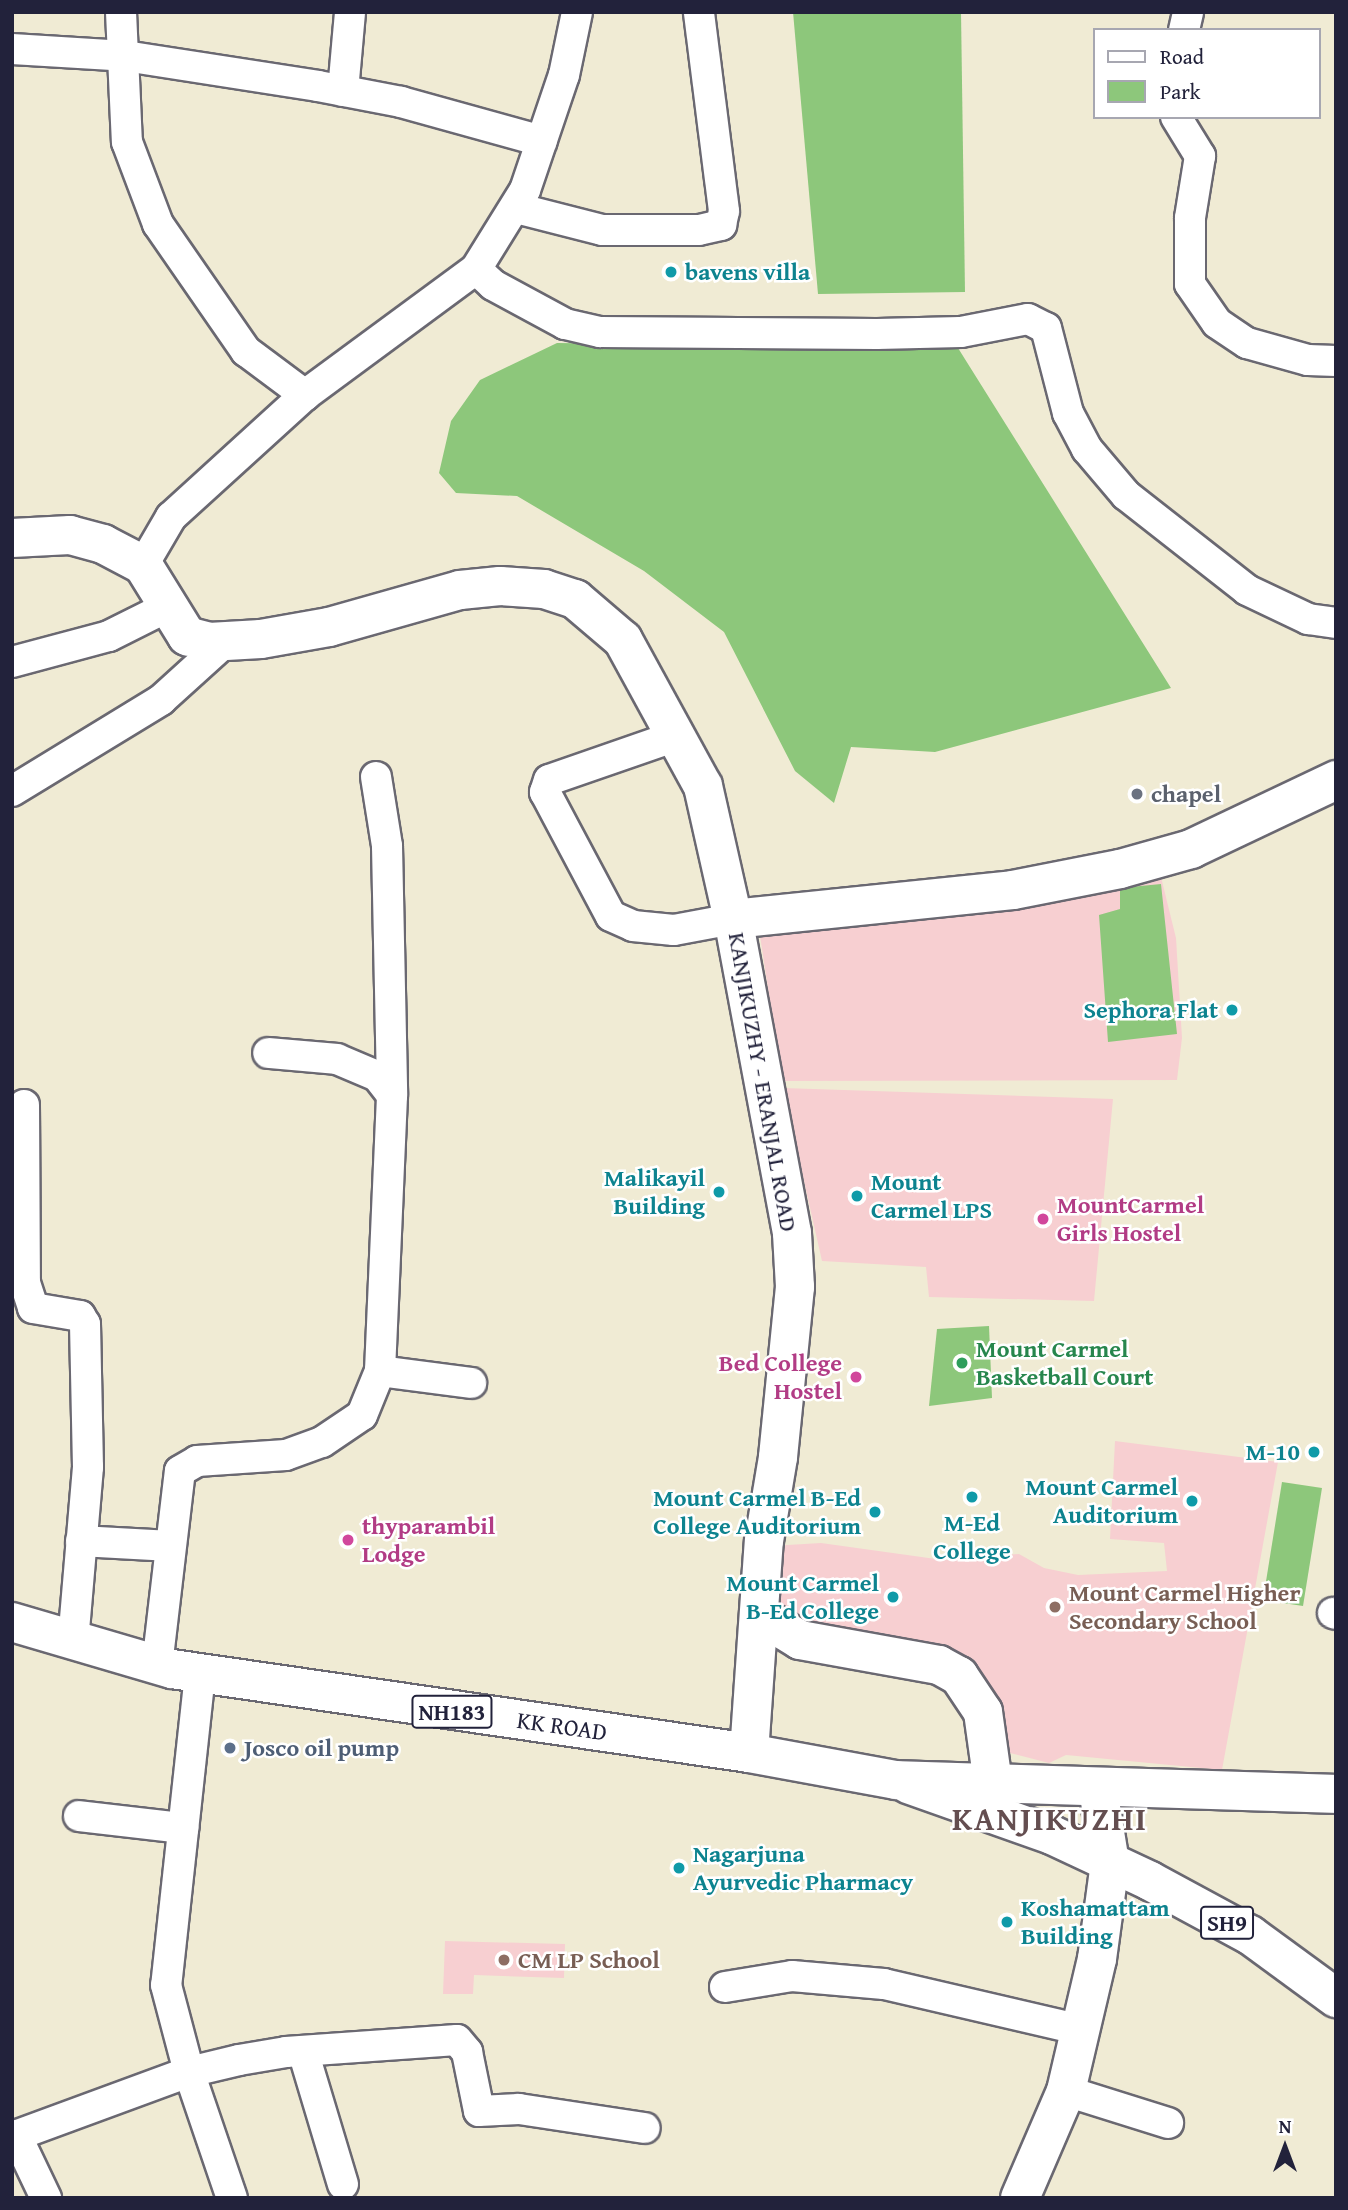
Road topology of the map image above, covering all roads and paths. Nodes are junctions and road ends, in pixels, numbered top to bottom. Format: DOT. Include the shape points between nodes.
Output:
graph roads {
  1 [pos="121,12"];
  2 [pos="351,12"];
  3 [pos="577,12"];
  4 [pos="699,12"];
  5 [pos="12,49"];
  6 [pos="125,56"];
  7 [pos="344,91"];
  8 [pos="1177,119"];
  9 [pos="542,141"];
  10 [pos="516,208"];
  11 [pos="476,269"];
  12 [pos="1336,361"];
  13 [pos="305,395"];
  14 [pos="12,538"];
  15 [pos="143,565"];
  16 [pos="171,605"];
  17 [pos="1336,623"];
  18 [pos="226,641"];
  19 [pos="12,662"];
  20 [pos="676,736"];
  21 [pos="376,777"];
  22 [pos="1336,780"];
  23 [pos="12,791"];
  24 [pos="733,919"];
  25 [pos="268,1053"];
  26 [pos="392,1095"];
  27 [pos="24,1105"];
  28 [pos="380,1371"];
  29 [pos="471,1383"];
  30 [pos="81,1541"];
  31 [pos="170,1546"];
  32 [pos="761,1616"];
  33 [pos="12,1622"];
  34 [pos="73,1643"];
  35 [pos="157,1666"];
  36 [pos="200,1674"];
  37 [pos="749,1753"];
  38 [pos="896,1780"];
  39 [pos="993,1783"];
  40 [pos="1098,1789"];
  41 [pos="1336,1794"];
  42 [pos="79,1816"];
  43 [pos="183,1828"];
  44 [pos="1110,1863"];
  45 [pos="724,1987"];
  46 [pos="1336,1998"];
  47 [pos="1082,2030"];
  48 [pos="303,2050"];
  49 [pos="189,2072"];
  50 [pos="1066,2091"];
  51 [pos="1168,2123"];
  52 [pos="645,2128"];
  53 [pos="14,2136"];
  54 [pos="343,2184"];
  55 [pos="46,2198"];
  56 [pos="232,2198"];
  57 [pos="1020,2198"];
  1 -- 6 [label="street"];
  2 -- 7 [label="street"];
  3 -- 9 [label="street" via="564,75"];
  4 -- 10 [label="street" via="724,211 721,225 699,230 602,230"];
  5 -- 6 [label="street"];
  6 -- 7 [label="street"];
  6 -- 13 [label="street" via="127,142 158,224 246,351"];
  7 -- 9 [label="street"];
  8 -- 12 [label="street" via="1200,156 1190,218 1190,284 1217,324 1247,343 1308,360"];
  9 -- 10 [label="street"];
  10 -- 11 [label="street"];
  11 -- 13 [label="street"];
  11 -- 17 [label="street" via="493,285 565,324 600,332 961,332 1028,319 1046,328 1068,413 1087,449 1126,495 1247,590 1308,619"];
  13 -- 15 [label="street" via="171,517"];
  14 -- 15 [label="main road" via="70,535 103,544"];
  15 -- 16 [label="main road"];
  16 -- 18 [label="main road" via="187,636"];
  16 -- 19 [label="street" via="109,636"];
  18 -- 20 [label="main road" via="329,627 460,590 500,586 544,589 575,599 623,640"];
  18 -- 23 [label="street" via="161,700"];
  20 -- 24 [label="main road" via="703,786"];
  20 -- 24 [label="street" via="549,780 545,792 611,916 633,926 674,930"];
  21 -- 26 [label="street" via="387,846"];
  22 -- 24 [label="main road, KANJIKUZHY - ERANJAL ROAD" via="1191,849 1119,869 1013,890"];
  24 -- 32 [label="main road, KANJIKUZHY - ERANJAL ROAD" via="790,1220 795,1287 778,1457 764,1541"];
  25 -- 26 [label="street" via="337,1059 377,1076"];
  26 -- 28 [label="street"];
  27 -- 30 [label="street" via="25,1283 33,1308 80,1316 85,1324 88,1467"];
  28 -- 29 [label="street"];
  28 -- 31 [label="street" via="362,1415 322,1442 286,1455 197,1461 180,1471"];
  30 -- 31 [label="street"];
  30 -- 34 [label="street"];
  31 -- 35 [label="street"];
  32 -- 37 [label="main road, KANJIKUZHY - ERANJAL ROAD"];
  32 -- 39 [label="main road" via="800,1640 939,1665 959,1676 983,1712"];
  33 -- 34 [label="main road, KK ROAD / NH183"];
  34 -- 35 [label="main road, KK ROAD / NH183"];
  35 -- 36 [label="main road, KK ROAD / NH183"];
  36 -- 37 [label="main road, KK ROAD / NH183"];
  36 -- 43 [label="street"];
  37 -- 38 [label="main road, KK ROAD / NH183"];
  38 -- 39 [label="main road, KK ROAD / NH183"];
  38 -- 44 [label="main road" via="1052,1835"];
  39 -- 40 [label="main road, NH183"];
  40 -- 41 [label="main road, NH183" via="1236,1788"];
  40 -- 44 [label="main road"];
  42 -- 43 [label="street"];
  43 -- 49 [label="street" via="166,1984"];
  44 -- 46 [label="main road, SH9" via="1250,1935"];
  44 -- 47 [label="main road"];
  45 -- 47 [label="street" via="792,1976 884,1983"];
  47 -- 50 [label="main road"];
  48 -- 49 [label="street"];
  48 -- 52 [label="street" via="457,2040 467,2052 479,2111 519,2109"];
  48 -- 54 [label="street"];
  49 -- 53 [label="street"];
  49 -- 56 [label="street"];
  50 -- 51 [label="street"];
  50 -- 57 [label="main road"];
  53 -- 55 [label="street"];
}
